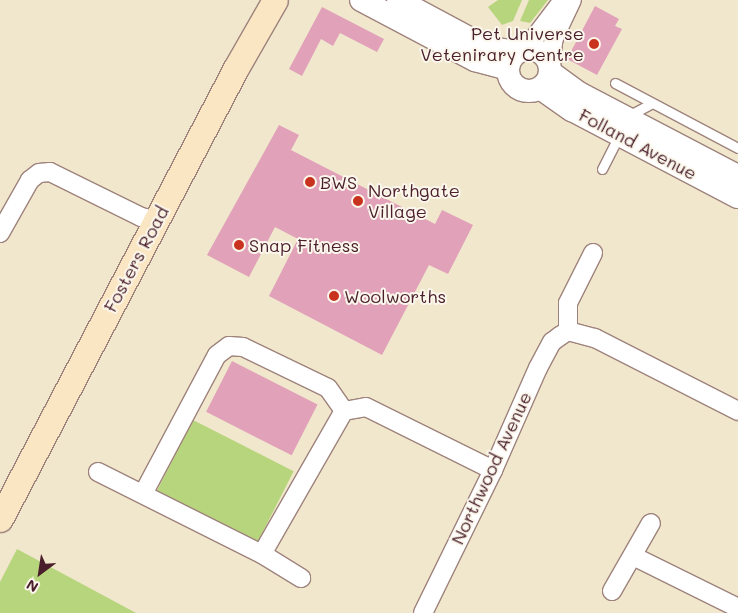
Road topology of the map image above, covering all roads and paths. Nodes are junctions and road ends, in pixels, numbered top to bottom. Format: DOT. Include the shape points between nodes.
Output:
graph roads {
  1 [pos="258,0"];
  2 [pos="275,0"];
  3 [pos="361,0"];
  4 [pos="398,0"];
  5 [pos="563,0"];
  6 [pos="572,0"];
  7 [pos="517,57"];
  8 [pos="547,75"];
  9 [pos="615,83"];
  10 [pos="652,103"];
  11 [pos="622,126"];
  12 [pos="738,148"];
  13 [pos="602,169"];
  14 [pos="738,176"];
  15 [pos="738,197"];
  16 [pos="149,219"];
  17 [pos="0,233"];
  18 [pos="593,253"];
  19 [pos="568,331"];
  20 [pos="344,411"];
  21 [pos="738,411"];
  22 [pos="493,470"];
  23 [pos="98,472"];
  24 [pos="0,489"];
  25 [pos="143,494"];
  26 [pos="0,519"];
  27 [pos="651,523"];
  28 [pos="262,554"];
  29 [pos="633,556"];
  30 [pos="301,578"];
  31 [pos="612,591"];
  32 [pos="738,608"];
  33 [pos="423,613"];
  1 -- 16 [label="main road, Fosters Road"];
  2 -- 16 [label="main road, Fosters Road"];
  3 -- 7 [label="street" via="475,60"];
  4 -- 7 [label="street" via="471,39"];
  5 -- 7 [label="street"];
  6 -- 8 [label="street" via="554,38"];
  7 -- 8 [label="street, Folland Avenue" via="544,54"];
  7 -- 8 [label="street" via="510,79 520,88"];
  8 -- 11 [label="street, Folland Avenue" via="572,110"];
  9 -- 10 [label="lane"];
  10 -- 11 [label="lane"];
  10 -- 12 [label="lane"];
  11 -- 13 [label="lane"];
  11 -- 14 [label="street, Folland Avenue"];
  11 -- 15 [label="street, Folland Avenue"];
  16 -- 17 [label="street" via="50,172 39,173 30,180"];
  16 -- 24 [label="main road, Fosters Road"];
  16 -- 26 [label="main road, Fosters Road"];
  18 -- 19 [label="street" via="568,303"];
  19 -- 21 [label="street" via="594,338"];
  19 -- 22 [label="street, Northwood Avenue" via="552,342"];
  20 -- 22 [label="street" via="366,407"];
  20 -- 25 [label="street" via="328,388 243,347 229,346 218,355"];
  20 -- 28 [label="street"];
  22 -- 33 [label="street, Northwood Avenue"];
  23 -- 25 [label="street"];
  25 -- 28 [label="street"];
  27 -- 29 [label="street"];
  28 -- 30 [label="street"];
  29 -- 31 [label="street"];
  29 -- 32 [label="street"];
}
